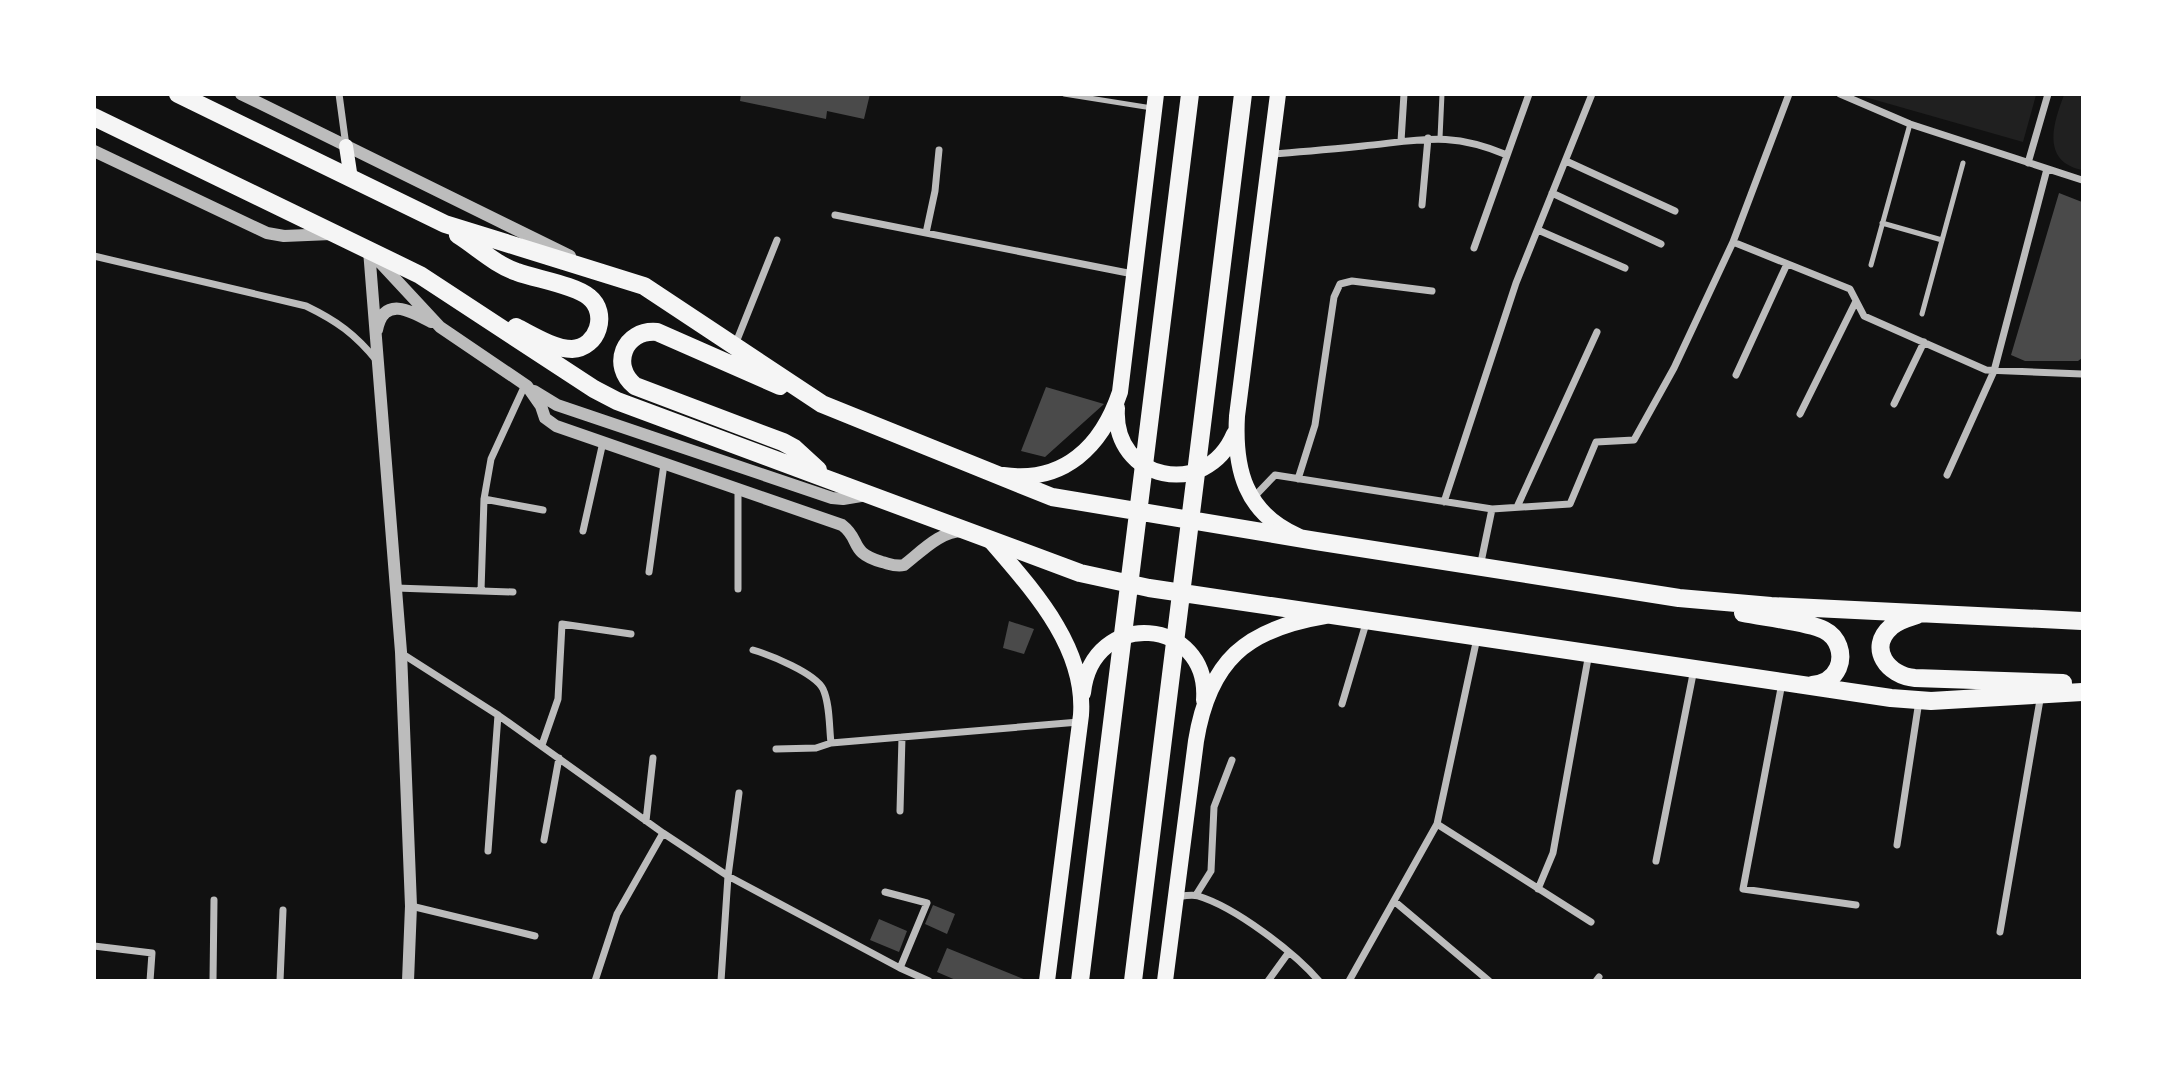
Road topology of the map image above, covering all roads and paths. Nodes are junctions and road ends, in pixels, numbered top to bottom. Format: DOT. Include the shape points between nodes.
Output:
graph roads {
  1 [pos="178,94"];
  2 [pos="241,94"];
  3 [pos="339,94"];
  4 [pos="1063,94"];
  5 [pos="1190,94"];
  6 [pos="1243,94"];
  7 [pos="1278,94"];
  8 [pos="1404,94"];
  9 [pos="1442,94"];
  10 [pos="1530,94"];
  11 [pos="1592,94"];
  12 [pos="1789,94"];
  13 [pos="1840,94"];
  14 [pos="2048,94"];
  15 [pos="1156,102"];
  16 [pos="94,117"];
  17 [pos="1910,124"];
  18 [pos="1429,138"];
  19 [pos="1440,138"];
  20 [pos="1401,141"];
  21 [pos="346,146"];
  22 [pos="939,150"];
  23 [pos="94,151"];
  24 [pos="1270,154"];
  25 [pos="1507,155"];
  26 [pos="1566,160"];
  27 [pos="1963,163"];
  28 [pos="2028,163"];
  29 [pos="2047,169"];
  30 [pos="351,179"];
  31 [pos="2082,180"];
  32 [pos="1552,193"];
  33 [pos="1422,205"];
  34 [pos="1675,211"];
  35 [pos="835,215"];
  36 [pos="438,222"];
  37 [pos="1882,223"];
  38 [pos="1538,230"];
  39 [pos="926,233"];
  40 [pos="335,234"];
  41 [pos="777,240"];
  42 [pos="1942,240"];
  43 [pos="1733,242"];
  44 [pos="1661,244"];
  45 [pos="1474,248"];
  46 [pos="369,250"];
  47 [pos="94,256"];
  48 [pos="1787,264"];
  49 [pos="1871,265"];
  50 [pos="1625,268"];
  51 [pos="1135,274"];
  52 [pos="613,277"];
  53 [pos="1432,291"];
  54 [pos="1856,301"];
  55 [pos="465,304"];
  56 [pos="1922,314"];
  57 [pos="444,329"];
  58 [pos="1597,332"];
  59 [pos="376,340"];
  60 [pos="1924,342"];
  61 [pos="735,345"];
  62 [pos="378,361"];
  63 [pos="1994,371"];
  64 [pos="2082,374"];
  65 [pos="1736,375"];
  66 [pos="525,385"];
  67 [pos="1119,396"];
  68 [pos="1894,404"];
  69 [pos="835,410"];
  70 [pos="1800,414"];
  71 [pos="1237,417"];
  72 [pos="603,443"];
  73 [pos="664,464"];
  74 [pos="978,468"];
  75 [pos="1947,475"];
  76 [pos="825,477"];
  77 [pos="1298,479"];
  78 [pos="738,489"];
  79 [pos="871,494"];
  80 [pos="484,499"];
  81 [pos="1252,499"];
  82 [pos="1444,502"];
  83 [pos="1517,508"];
  84 [pos="1492,509"];
  85 [pos="543,510"];
  86 [pos="583,531"];
  87 [pos="972,533"];
  88 [pos="990,540"];
  89 [pos="1316,541"];
  90 [pos="1480,567"];
  91 [pos="649,572"];
  92 [pos="396,588"];
  93 [pos="738,589"];
  94 [pos="481,591"];
  95 [pos="1630,591"];
  96 [pos="513,592"];
  97 [pos="1931,613"];
  98 [pos="1342,615"];
  99 [pos="1367,619"];
  100 [pos="2082,621"];
  101 [pos="631,634"];
  102 [pos="1477,636"];
  103 [pos="753,650"];
  104 [pos="401,652"];
  105 [pos="1589,653"];
  106 [pos="1694,668"];
  107 [pos="1782,682"];
  108 [pos="2082,684"];
  109 [pos="1801,685"];
  110 [pos="2082,692"];
  111 [pos="2041,694"];
  112 [pos="1919,701"];
  113 [pos="1342,704"];
  114 [pos="1202,713"];
  115 [pos="498,715"];
  116 [pos="1081,716"];
  117 [pos="902,737"];
  118 [pos="831,743"];
  119 [pos="542,745"];
  120 [pos="776,749"];
  121 [pos="559,758"];
  122 [pos="653,758"];
  123 [pos="1232,760"];
  124 [pos="739,793"];
  125 [pos="900,811"];
  126 [pos="646,821"];
  127 [pos="1437,824"];
  128 [pos="663,833"];
  129 [pos="544,839"];
  130 [pos="1897,845"];
  131 [pos="488,851"];
  132 [pos="1657,861"];
  133 [pos="728,876"];
  134 [pos="1538,889"];
  135 [pos="885,892"];
  136 [pos="1195,895"];
  137 [pos="1176,897"];
  138 [pos="214,900"];
  139 [pos="1394,901"];
  140 [pos="1856,905"];
  141 [pos="411,906"];
  142 [pos="283,910"];
  143 [pos="1591,922"];
  144 [pos="2000,932"];
  145 [pos="535,936"];
  146 [pos="94,946"];
  147 [pos="1289,952"];
  148 [pos="900,968"];
  149 [pos="409,980"];
  150 [pos="150,981"];
  151 [pos="213,981"];
  152 [pos="280,981"];
  153 [pos="595,981"];
  154 [pos="721,981"];
  155 [pos="929,981"];
  156 [pos="1047,981"];
  157 [pos="1080,981"];
  158 [pos="1133,981"];
  159 [pos="1165,981"];
  160 [pos="1268,981"];
  161 [pos="1319,981"];
  162 [pos="1349,981"];
  163 [pos="1489,981"];
  1 -- 30 [label="highway"];
  2 -- 21 [label="street"];
  3 -- 21 [label="street"];
  4 -- 15 [label="lane"];
  5 -- 157 [label="highway"];
  6 -- 158 [label="highway"];
  7 -- 24 [label="main road"];
  8 -- 20 [label="street"];
  9 -- 19 [label="lane"];
  10 -- 25 [label="street"];
  11 -- 26 [label="street"];
  12 -- 43 [label="street"];
  13 -- 17 [label="street"];
  14 -- 28 [label="street"];
  15 -- 51 [label="main road"];
  16 -- 40 [label="highway"];
  17 -- 28 [label="street"];
  17 -- 37 [label="lane"];
  18 -- 19 [label="street"];
  18 -- 20 [label="street"];
  18 -- 33 [label="street"];
  19 -- 25 [label="street" via="1481,144"];
  20 -- 24 [label="street"];
  21 -- 30 [label="main road"];
  21 -- 52 [label="street"];
  22 -- 39 [label="street"];
  23 -- 40 [label="street" via="267,233"];
  24 -- 71 [label="main road"];
  25 -- 45 [label="street"];
  26 -- 32 [label="street"];
  26 -- 34 [label="street"];
  27 -- 42 [label="lane"];
  28 -- 29 [label="street"];
  29 -- 31 [label="street"];
  29 -- 63 [label="street"];
  30 -- 36 [label="highway"];
  32 -- 38 [label="street"];
  32 -- 44 [label="street"];
  35 -- 39 [label="street"];
  36 -- 52 [label="highway"];
  36 -- 55 [label="highway" via="508,268 586,294 596,305 599,325 584,345 564,348"];
  37 -- 42 [label="lane"];
  37 -- 49 [label="lane"];
  38 -- 50 [label="street"];
  38 -- 82 [label="street"];
  39 -- 51 [label="street"];
  40 -- 46 [label="highway"];
  41 -- 61 [label="street"];
  42 -- 56 [label="lane"];
  43 -- 48 [label="street"];
  43 -- 83 [label="street" via="1674,368 1634,440 1596,442 1570,504"];
  46 -- 55 [label="highway"];
  46 -- 57 [label="street"];
  46 -- 59 [label="street"];
  47 -- 62 [label="street" via="306,306 357,336"];
  48 -- 54 [label="street" via="1850,289"];
  48 -- 65 [label="street"];
  51 -- 67 [label="main road"];
  52 -- 61 [label="highway" via="649,288"];
  53 -- 77 [label="street" via="1352,281 1340,284 1334,297 1315,425"];
  54 -- 60 [label="street" via="1864,316"];
  54 -- 70 [label="street"];
  55 -- 76 [label="highway" via="611,398"];
  57 -- 59 [label="street" via="396,309 382,316"];
  57 -- 66 [label="street"];
  58 -- 83 [label="street"];
  59 -- 62 [label="street"];
  60 -- 63 [label="street"];
  60 -- 68 [label="street"];
  61 -- 69 [label="highway"];
  62 -- 92 [label="street"];
  63 -- 64 [label="street"];
  63 -- 75 [label="street"];
  66 -- 72 [label="street" via="551,423"];
  66 -- 79 [label="street" via="557,405 832,498"];
  66 -- 80 [label="street" via="491,459"];
  67 -- 71 [label="main road" via="1117,424 1126,447 1144,465 1167,474 1192,473 1214,462 1230,443"];
  67 -- 74 [label="main road" via="1096,441 1066,465 1025,476"];
  69 -- 74 [label="highway"];
  69 -- 76 [label="highway" via="657,332 637,335 622,355 625,375 635,386 783,442"];
  71 -- 81 [label="main road" via="1238,464"];
  72 -- 73 [label="street"];
  72 -- 86 [label="street"];
  73 -- 78 [label="street"];
  73 -- 91 [label="street"];
  74 -- 89 [label="highway" via="1068,501"];
  76 -- 79 [label="highway"];
  77 -- 81 [label="street" via="1275,475"];
  77 -- 82 [label="street"];
  78 -- 87 [label="street" via="842,525 862,554 896,566 948,533"];
  78 -- 93 [label="street"];
  79 -- 87 [label="highway"];
  80 -- 85 [label="street"];
  80 -- 94 [label="street"];
  81 -- 89 [label="main road" via="1280,526"];
  82 -- 84 [label="street"];
  83 -- 84 [label="street"];
  84 -- 90 [label="street"];
  87 -- 88 [label="highway"];
  88 -- 98 [label="highway" via="1116,582"];
  88 -- 116 [label="main road" via="1041,599 1059,630 1078,681"];
  89 -- 90 [label="highway"];
  90 -- 95 [label="highway"];
  92 -- 94 [label="street"];
  92 -- 104 [label="street"];
  94 -- 96 [label="street"];
  95 -- 97 [label="highway" via="1739,604"];
  95 -- 109 [label="highway" via="1824,630 1838,644 1837,669 1823,683"];
  97 -- 100 [label="highway"];
  97 -- 108 [label="highway" via="1902,620 1885,633 1881,653 1895,673 1915,678"];
  98 -- 99 [label="highway"];
  98 -- 114 [label="main road" via="1291,625 1246,643 1221,670"];
  99 -- 102 [label="highway"];
  99 -- 113 [label="street"];
  101 -- 119 [label="street" via="562,624 558,699"];
  102 -- 105 [label="highway"];
  102 -- 127 [label="street"];
  103 -- 118 [label="street" via="777,657 821,685"];
  104 -- 115 [label="street"];
  104 -- 141 [label="street"];
  105 -- 106 [label="highway"];
  105 -- 134 [label="street" via="1553,853"];
  106 -- 107 [label="highway"];
  106 -- 132 [label="street"];
  107 -- 109 [label="highway"];
  107 -- 140 [label="street" via="1743,889"];
  109 -- 112 [label="highway"];
  110 -- 111 [label="highway"];
  111 -- 112 [label="highway"];
  111 -- 144 [label="street"];
  112 -- 130 [label="street"];
  114 -- 116 [label="main road" via="1204,688 1195,659 1177,642 1149,632 1124,635 1099,652 1087,674"];
  114 -- 137 [label="main road"];
  115 -- 119 [label="street"];
  115 -- 131 [label="street"];
  116 -- 117 [label="street"];
  116 -- 156 [label="main road"];
  117 -- 118 [label="street"];
  117 -- 125 [label="street"];
  118 -- 120 [label="street"];
  119 -- 121 [label="street"];
  121 -- 126 [label="street"];
  121 -- 129 [label="street"];
  122 -- 126 [label="street"];
  123 -- 136 [label="street" via="1214,807 1211,871"];
  124 -- 133 [label="street"];
  126 -- 128 [label="street"];
  127 -- 134 [label="street"];
  127 -- 139 [label="street"];
  128 -- 133 [label="street"];
  128 -- 153 [label="street" via="617,914"];
  133 -- 148 [label="street"];
  133 -- 154 [label="street"];
  134 -- 143 [label="street"];
  135 -- 148 [label="street" via="927,904"];
  136 -- 137 [label="street"];
  136 -- 147 [label="street" via="1226,909"];
  137 -- 159 [label="main road"];
  138 -- 151 [label="street"];
  139 -- 162 [label="street"];
  139 -- 163 [label="street"];
  141 -- 145 [label="street"];
  141 -- 149 [label="street"];
  142 -- 152 [label="street"];
  146 -- 150 [label="street" via="152,953"];
  147 -- 160 [label="street"];
  147 -- 161 [label="street"];
  148 -- 155 [label="street"];
}
